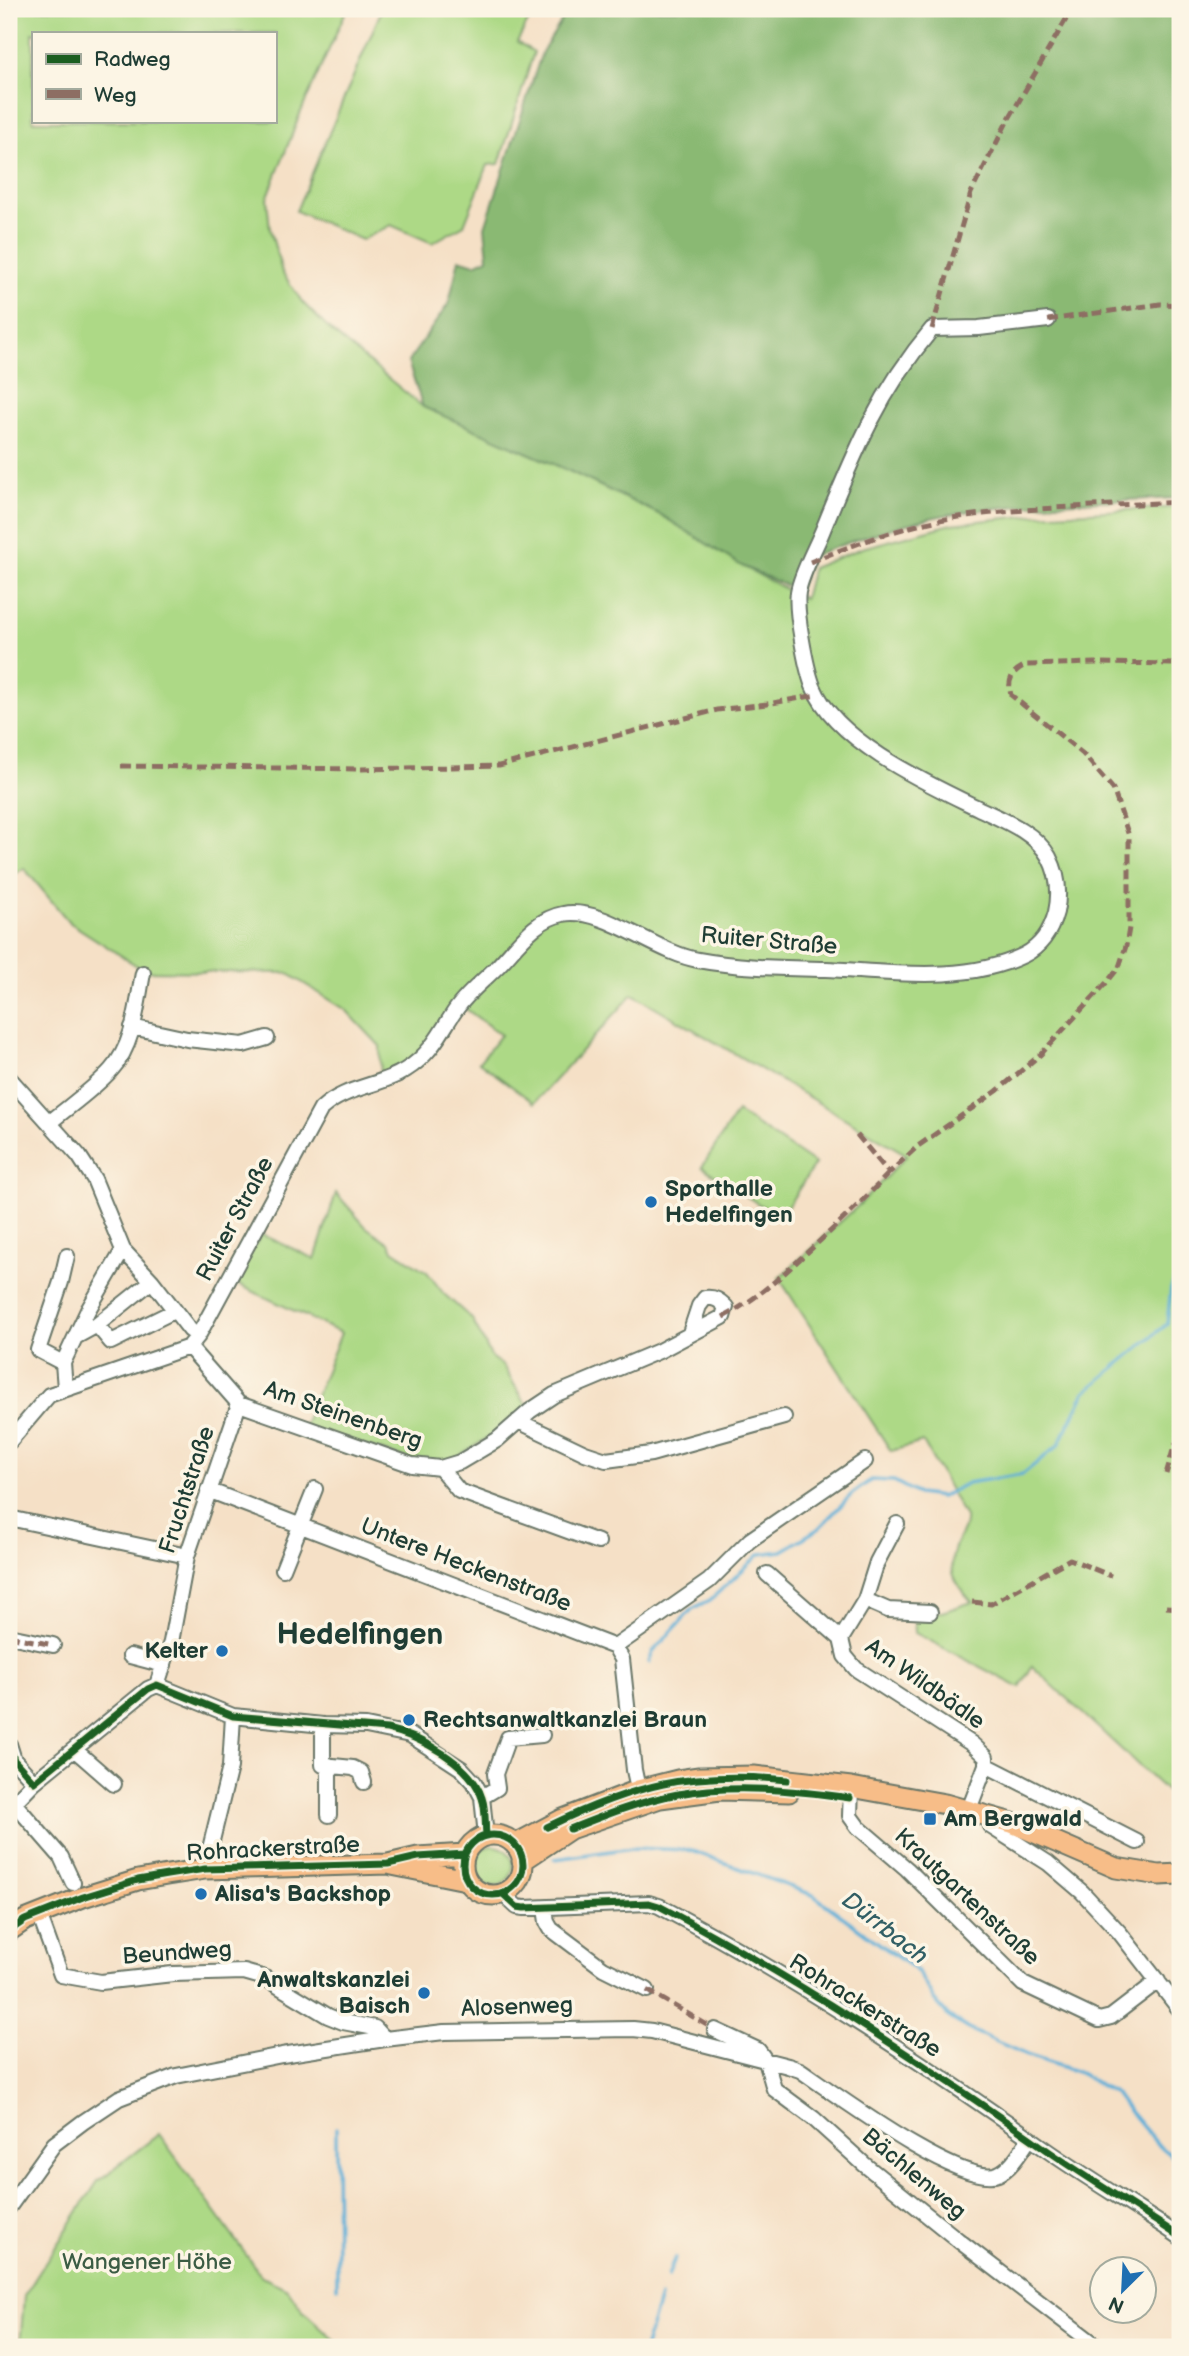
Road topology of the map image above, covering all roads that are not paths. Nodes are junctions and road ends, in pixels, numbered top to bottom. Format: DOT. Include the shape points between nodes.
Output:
graph roads {
  1 [pos="1048,320"];
  2 [pos="143,973"];
  3 [pos="132,1027"];
  4 [pos="267,1038"];
  5 [pos="9,1078"];
  6 [pos="48,1123"];
  7 [pos="123,1250"];
  8 [pos="67,1256"];
  9 [pos="152,1281"];
  10 [pos="174,1311"];
  11 [pos="96,1325"];
  12 [pos="690,1333"];
  13 [pos="77,1336"];
  14 [pos="193,1342"];
  15 [pos="63,1363"];
  16 [pos="65,1388"];
  17 [pos="239,1404"];
  18 [pos="784,1418"];
  19 [pos="518,1421"];
  20 [pos="9,1442"];
  21 [pos="865,1461"];
  22 [pos="440,1468"];
  23 [pos="315,1489"];
  24 [pos="208,1490"];
  25 [pos="9,1518"];
  26 [pos="897,1524"];
  27 [pos="300,1526"];
  28 [pos="598,1542"];
  29 [pos="187,1556"];
  30 [pos="283,1569"];
  31 [pos="767,1574"];
  32 [pos="865,1600"];
  33 [pos="930,1612"];
  34 [pos="9,1636"];
  35 [pos="841,1639"];
  36 [pos="52,1645"];
  37 [pos="615,1647"];
  38 [pos="130,1656"];
  39 [pos="163,1665"];
  40 [pos="157,1685"];
  41 [pos="233,1716"];
  42 [pos="324,1725"];
  43 [pos="542,1735"];
  44 [pos="9,1744"];
  45 [pos="75,1750"];
  46 [pos="329,1765"];
  47 [pos="986,1765"];
  48 [pos="34,1782"];
  49 [pos="364,1782"];
  50 [pos="114,1784"];
  51 [pos="850,1792"];
  52 [pos="640,1796"];
  53 [pos="482,1797"];
  54 [pos="12,1805"];
  55 [pos="977,1814"];
  56 [pos="329,1815"];
  57 [pos="486,1836"];
  58 [pos="1137,1842"];
  59 [pos="519,1853"];
  60 [pos="465,1854"];
  61 [pos="388,1864"];
  62 [pos="205,1869"];
  63 [pos="1180,1874"];
  64 [pos="467,1880"];
  65 [pos="73,1883"];
  66 [pos="503,1894"];
  67 [pos="545,1908"];
  68 [pos="39,1914"];
  69 [pos="9,1931"];
  70 [pos="1158,1981"];
  71 [pos="647,1990"];
  72 [pos="1180,2010"];
  73 [pos="715,2029"];
  74 [pos="385,2039"];
  75 [pos="766,2061"];
  76 [pos="1030,2138"];
  77 [pos="9,2207"];
  78 [pos="1180,2237"];
  79 [pos="1098,2347"];
  1 -- 14 [label="street, Ruiter Straße" via="932,329 909,356 867,423 798,591 810,679 824,708 879,754 925,783 1019,828 1048,855 1057,879 1058,903 1052,928 1040,944 989,967 932,975 752,967 694,960 599,918 576,913 544,921 459,1004 428,1053 408,1070 332,1099 321,1109"];
  2 -- 3 [label="street"];
  3 -- 4 [label="street" via="243,1045"];
  3 -- 6 [label="street" via="125,1050 111,1070"];
  5 -- 6 [label="street"];
  6 -- 7 [label="street" via="94,1179"];
  7 -- 9 [label="street, Fruchtstraße"];
  7 -- 13 [label="street"];
  8 -- 15 [label="street" via="37,1350"];
  9 -- 10 [label="street, Fruchtstraße"];
  9 -- 11 [label="street"];
  10 -- 11 [label="street" via="111,1342"];
  10 -- 14 [label="street, Fruchtstraße"];
  11 -- 13 [label="street"];
  12 -- 19 [label="street, Am Steinenberg" via="555,1395"];
  13 -- 15 [label="street"];
  14 -- 16 [label="street"];
  14 -- 17 [label="street, Fruchtstraße"];
  15 -- 16 [label="street"];
  16 -- 20 [label="street" via="40,1403"];
  17 -- 22 [label="street, Am Steinenberg" via="412,1465"];
  17 -- 24 [label="street, Fruchtstraße"];
  18 -- 19 [label="street" via="651,1454 606,1460"];
  19 -- 22 [label="street, Am Steinenberg" via="477,1453"];
  21 -- 37 [label="street" via="750,1540 709,1581"];
  22 -- 28 [label="street" via="458,1491"];
  23 -- 27 [label="street"];
  24 -- 27 [label="street, Untere Heckenstraße"];
  24 -- 29 [label="street, Fruchtstraße"];
  25 -- 29 [label="street"];
  26 -- 32 [label="street, Am Wildbädle" via="877,1562"];
  27 -- 30 [label="street"];
  27 -- 37 [label="street, Untere Heckenstraße"];
  29 -- 39 [label="street, Fruchtstraße"];
  31 -- 35 [label="street, Am Wildbädle"];
  32 -- 33 [label="street, Am Wildbädle" via="888,1611"];
  32 -- 35 [label="street, Am Wildbädle"];
  34 -- 36 [label="street"];
  35 -- 47 [label="street, Am Wildbädle" via="845,1656 856,1669 980,1750"];
  37 -- 52 [label="street" via="622,1659"];
  38 -- 39 [label="street"];
  39 -- 40 [label="street, Fruchtstraße"];
  40 -- 41 [label="street"];
  40 -- 45 [label="street"];
  41 -- 42 [label="street"];
  41 -- 62 [label="street" via="230,1768"];
  42 -- 46 [label="street" via="323,1765"];
  42 -- 53 [label="street" via="366,1726 410,1735 462,1769"];
  43 -- 53 [label="street" via="508,1738 495,1774 497,1788"];
  44 -- 48 [label="street" via="14,1760"];
  45 -- 48 [label="street"];
  45 -- 50 [label="street"];
  46 -- 49 [label="street" via="353,1768 361,1772"];
  46 -- 56 [label="street"];
  47 -- 55 [label="street, Am Wildbädle"];
  47 -- 58 [label="street, Am Wildbädle"];
  48 -- 54 [label="street"];
  51 -- 52 [label="main road" via="720,1790"];
  51 -- 55 [label="main road" via="942,1814"];
  51 -- 70 [label="street, Krautgartenstraße" via="850,1816 858,1827 1023,1984 1100,2020 1111,2017"];
  52 -- 59 [label="main road"];
  53 -- 57 [label="street"];
  54 -- 65 [label="street" via="61,1857"];
  55 -- 63 [label="main road" via="1116,1868"];
  55 -- 70 [label="street" via="1082,1892"];
  57 -- 59 [label="main road" via="500,1836"];
  57 -- 60 [label="main road"];
  59 -- 66 [label="main road" via="520,1877"];
  60 -- 61 [label="main road, Rohrackerstraße"];
  60 -- 64 [label="main road"];
  61 -- 62 [label="main road, Rohrackerstraße"];
  61 -- 64 [label="main road, Rohrackerstraße"];
  62 -- 68 [label="main road, Rohrackerstraße" via="138,1880"];
  64 -- 66 [label="main road" via="481,1894"];
  66 -- 67 [label="street, Rohrackerstraße" via="517,1907"];
  67 -- 71 [label="street" via="551,1929 603,1968"];
  67 -- 76 [label="street, Rohrackerstraße" via="659,1906 854,2020"];
  68 -- 69 [label="main road, Rohrackerstraße"];
  68 -- 74 [label="street, Beundweg" via="61,1975 101,1982 173,1973 255,1974 328,2017 375,2028"];
  70 -- 72 [label="street"];
  73 -- 75 [label="street" via="758,2050"];
  74 -- 75 [label="street, Alosenweg" via="444,2032 633,2029"];
  74 -- 77 [label="street, Alosenweg" via="205,2069 119,2098 54,2144"];
  75 -- 76 [label="street, Alosenweg" via="800,2070 905,2140 981,2175 996,2175 1006,2169"];
  75 -- 79 [label="street, Bächlenweg" via="774,2089 958,2240"];
  76 -- 78 [label="street, Rohrackerstraße"];
}
